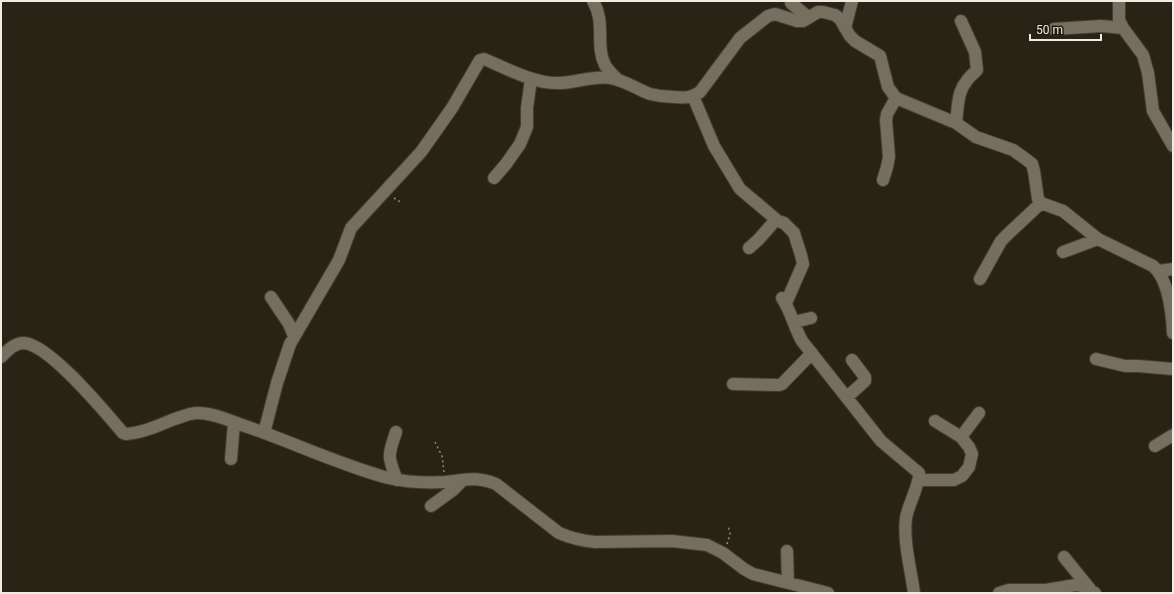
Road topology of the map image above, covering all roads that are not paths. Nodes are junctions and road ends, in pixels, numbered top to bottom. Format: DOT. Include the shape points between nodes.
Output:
graph roads {
  1 [pos="593,1"];
  2 [pos="852,1"];
  3 [pos="1119,1"];
  4 [pos="791,3"];
  5 [pos="808,17"];
  6 [pos="960,22"];
  7 [pos="845,28"];
  8 [pos="1123,28"];
  9 [pos="1054,29"];
  10 [pos="531,79"];
  11 [pos="617,79"];
  12 [pos="693,96"];
  13 [pos="896,98"];
  14 [pos="956,123"];
  15 [pos="1173,146"];
  16 [pos="494,178"];
  17 [pos="883,180"];
  18 [pos="1041,203"];
  19 [pos="778,221"];
  20 [pos="1098,239"];
  21 [pos="750,248"];
  22 [pos="1063,252"];
  23 [pos="1173,269"];
  24 [pos="1159,271"];
  25 [pos="980,279"];
  26 [pos="272,297"];
  27 [pos="1172,310"];
  28 [pos="811,318"];
  29 [pos="794,322"];
  30 [pos="1173,333"];
  31 [pos="294,336"];
  32 [pos="812,353"];
  33 [pos="1,357"];
  34 [pos="1096,359"];
  35 [pos="852,360"];
  36 [pos="1173,369"];
  37 [pos="733,384"];
  38 [pos="847,397"];
  39 [pos="980,413"];
  40 [pos="935,420"];
  41 [pos="234,423"];
  42 [pos="396,432"];
  43 [pos="264,433"];
  44 [pos="1173,435"];
  45 [pos="960,437"];
  46 [pos="1155,446"];
  47 [pos="231,459"];
  48 [pos="397,480"];
  49 [pos="463,480"];
  50 [pos="919,480"];
  51 [pos="431,506"];
  52 [pos="787,551"];
  53 [pos="1064,557"];
  54 [pos="788,583"];
  55 [pos="1093,591"];
  56 [pos="828,593"];
  57 [pos="914,593"];
  58 [pos="999,593"];
  1 -- 11 [label="street" via="599,13 604,64"];
  2 -- 7 [label="street"];
  3 -- 8 [label="street" via="1119,20"];
  4 -- 5 [label="street"];
  5 -- 7 [label="street" via="818,12 835,15"];
  5 -- 12 [label="street" via="803,21 797,21 775,14 768,16 740,38 700,92"];
  6 -- 14 [label="street" via="975,52 976,70 961,90"];
  7 -- 13 [label="street" via="855,41 880,56 888,87"];
  8 -- 9 [label="street" via="1100,26"];
  8 -- 15 [label="street" via="1143,55 1153,111"];
  10 -- 11 [label="street" via="559,83 608,77"];
  10 -- 16 [label="street" via="527,127 520,144"];
  10 -- 31 [label="street" via="484,59 480,60 452,108 421,152 351,228 339,260"];
  11 -- 12 [label="street" via="650,94 686,98"];
  12 -- 19 [label="street" via="714,146 740,188"];
  13 -- 14 [label="street"];
  13 -- 17 [label="street" via="886,120 889,157"];
  14 -- 18 [label="street" via="976,137 1013,150 1032,164 1038,199"];
  18 -- 20 [label="street" via="1069,214"];
  18 -- 25 [label="street" via="1001,241"];
  19 -- 21 [label="street" via="774,222"];
  19 -- 29 [label="street" via="794,233 803,264 784,301"];
  20 -- 22 [label="street"];
  20 -- 24 [label="street"];
  23 -- 24 [label="street"];
  24 -- 27 [label="street"];
  26 -- 31 [label="street"];
  27 -- 30 [label="street"];
  28 -- 29 [label="street"];
  29 -- 32 [label="street" via="798,333"];
  31 -- 43 [label="street" via="281,369"];
  32 -- 37 [label="street" via="779,386"];
  32 -- 38 [label="street"];
  33 -- 41 [label="street" via="14,346 23,343 40,349 74,378 126,434 149,430 187,414 209,414"];
  34 -- 36 [label="street" via="1125,366"];
  35 -- 38 [label="street" via="865,377 865,381"];
  38 -- 50 [label="street" via="881,441 919,473"];
  39 -- 45 [label="street"];
  40 -- 45 [label="street"];
  41 -- 43 [label="street"];
  41 -- 47 [label="street"];
  42 -- 48 [label="street" via="388,454"];
  43 -- 48 [label="street"];
  44 -- 46 [label="street"];
  45 -- 50 [label="street" via="972,454 969,467 962,476 954,480"];
  48 -- 49 [label="street"];
  49 -- 51 [label="street"];
  49 -- 54 [label="street" via="474,478 496,484 559,533 576,540 694,542 724,553 753,574"];
  50 -- 57 [label="street" via="906,519"];
  52 -- 54 [label="street"];
  53 -- 55 [label="street"];
  54 -- 56 [label="street"];
  55 -- 58 [label="street" via="1076,585"];
}
